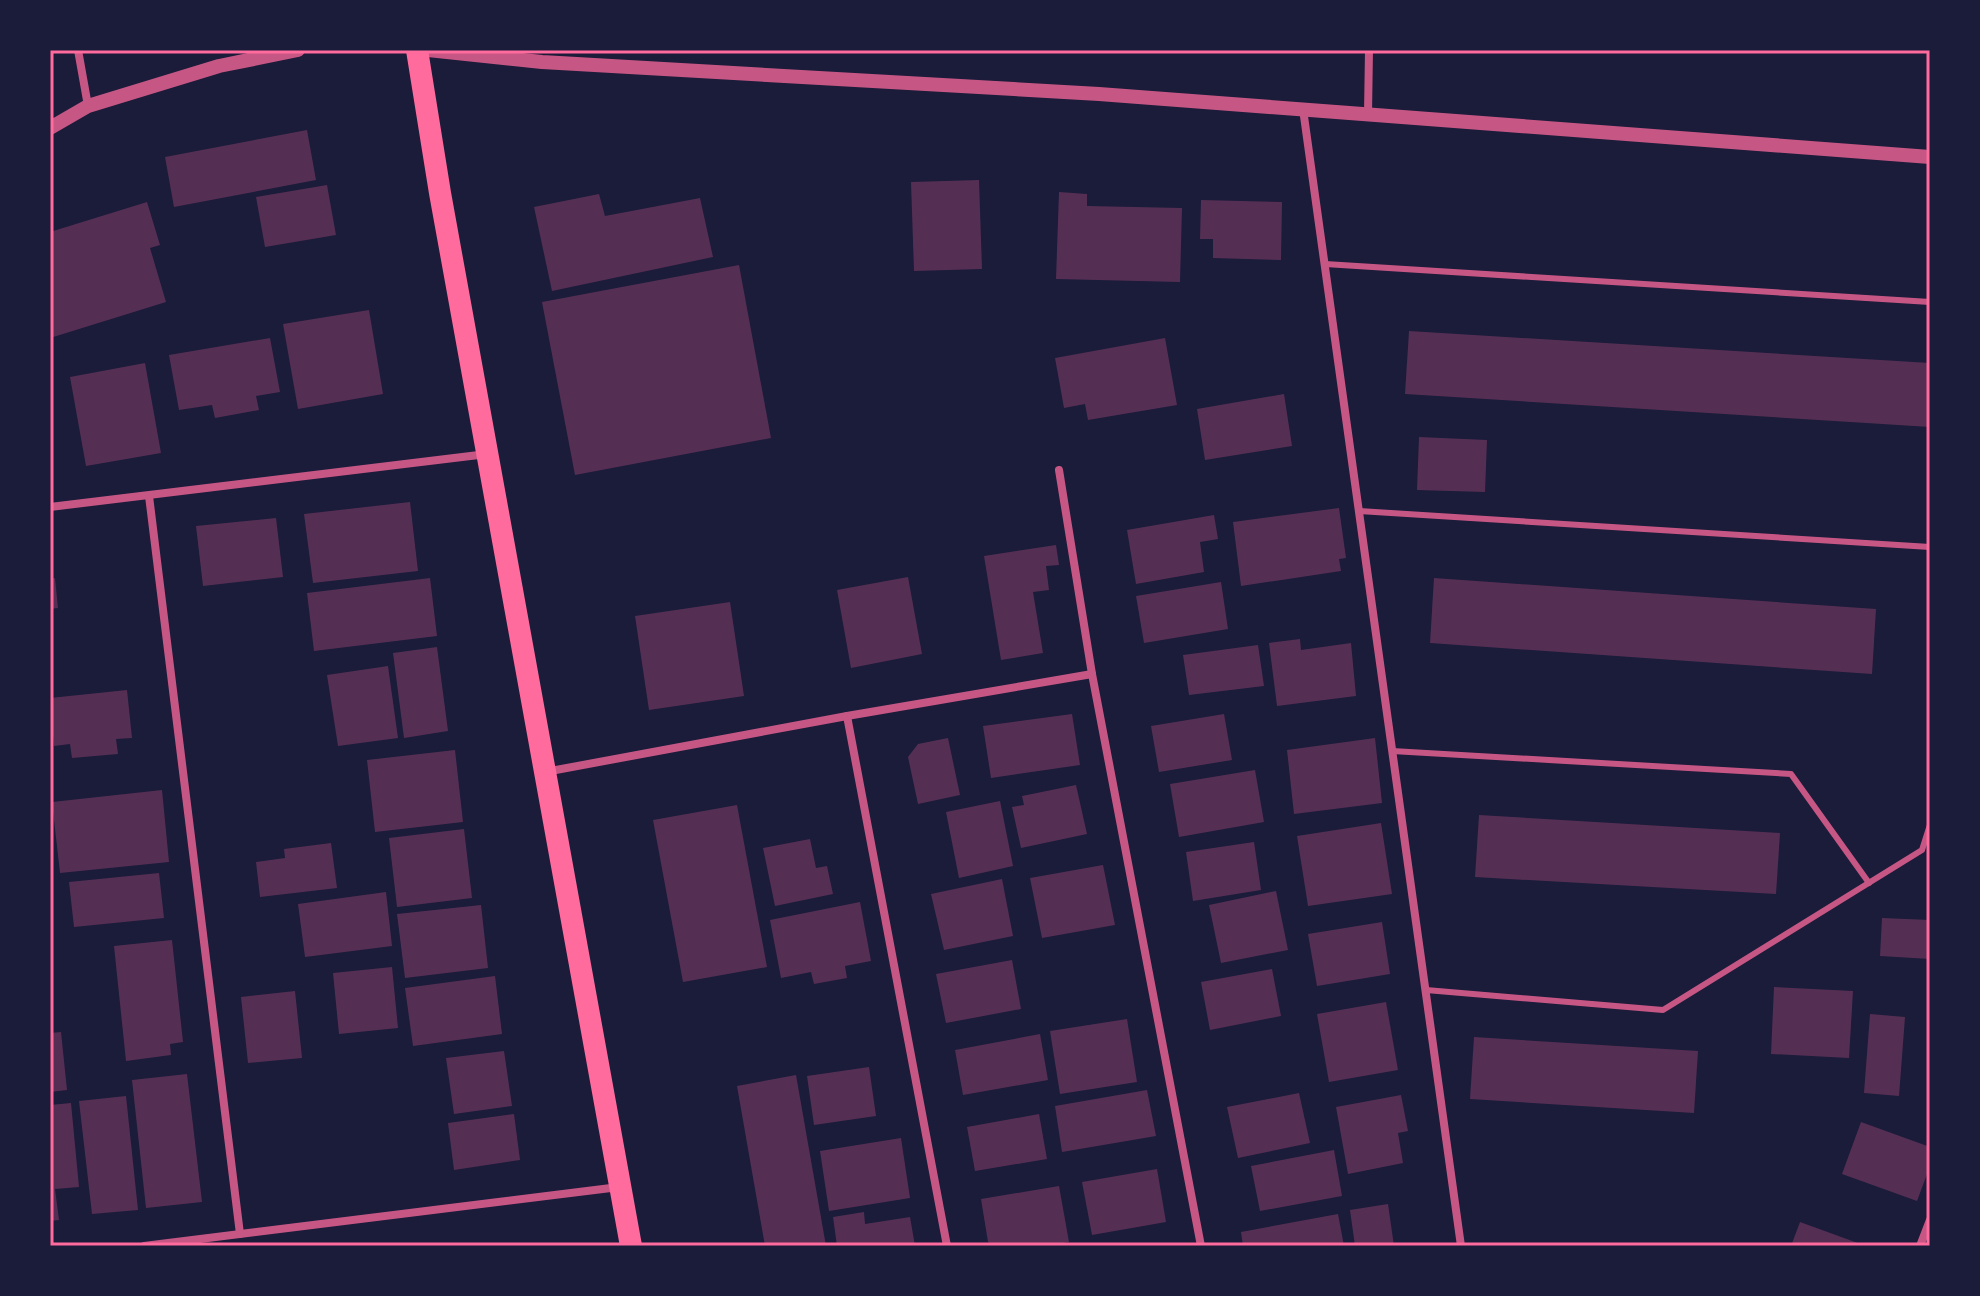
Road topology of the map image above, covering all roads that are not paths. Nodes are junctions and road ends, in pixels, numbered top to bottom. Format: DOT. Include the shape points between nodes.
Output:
graph roads {
  1 [pos="78,50"];
  2 [pos="298,50"];
  3 [pos="417,50"];
  4 [pos="428,50"];
  5 [pos="1369,50"];
  6 [pos="88,106"];
  7 [pos="1303,108"];
  8 [pos="1368,114"];
  9 [pos="50,128"];
  10 [pos="1930,157"];
  11 [pos="1325,264"];
  12 [pos="1930,302"];
  13 [pos="488,454"];
  14 [pos="1059,470"];
  15 [pos="149,496"];
  16 [pos="50,507"];
  17 [pos="1359,511"];
  18 [pos="1930,547"];
  19 [pos="1092,674"];
  20 [pos="847,716"];
  21 [pos="1392,751"];
  22 [pos="544,772"];
  23 [pos="1930,825"];
  24 [pos="1869,883"];
  25 [pos="1426,990"];
  26 [pos="620,1186"];
  27 [pos="1930,1220"];
  28 [pos="240,1234"];
  29 [pos="144,1246"];
  30 [pos="631,1246"];
  31 [pos="947,1246"];
  32 [pos="1201,1246"];
  33 [pos="1461,1246"];
  34 [pos="1920,1246"];
  1 -- 6 [label="street"];
  2 -- 6 [label="street" via="219,66"];
  3 -- 13 [label="highway"];
  4 -- 7 [label="street" via="542,62"];
  5 -- 8 [label="street"];
  6 -- 9 [label="street"];
  7 -- 8 [label="street"];
  7 -- 11 [label="street"];
  8 -- 10 [label="street"];
  11 -- 12 [label="lane"];
  11 -- 17 [label="street"];
  13 -- 15 [label="street"];
  13 -- 22 [label="highway"];
  14 -- 19 [label="street"];
  15 -- 16 [label="street"];
  15 -- 28 [label="street"];
  17 -- 18 [label="lane"];
  17 -- 21 [label="street"];
  19 -- 20 [label="street"];
  19 -- 32 [label="street"];
  20 -- 22 [label="street"];
  20 -- 31 [label="street"];
  21 -- 24 [label="lane" via="1791,774"];
  21 -- 25 [label="street"];
  22 -- 26 [label="highway"];
  23 -- 24 [label="lane" via="1922,850"];
  24 -- 25 [label="lane" via="1663,1010"];
  25 -- 33 [label="street"];
  26 -- 28 [label="street"];
  26 -- 30 [label="highway"];
  27 -- 34 [label="street"];
  28 -- 29 [label="street"];
}
